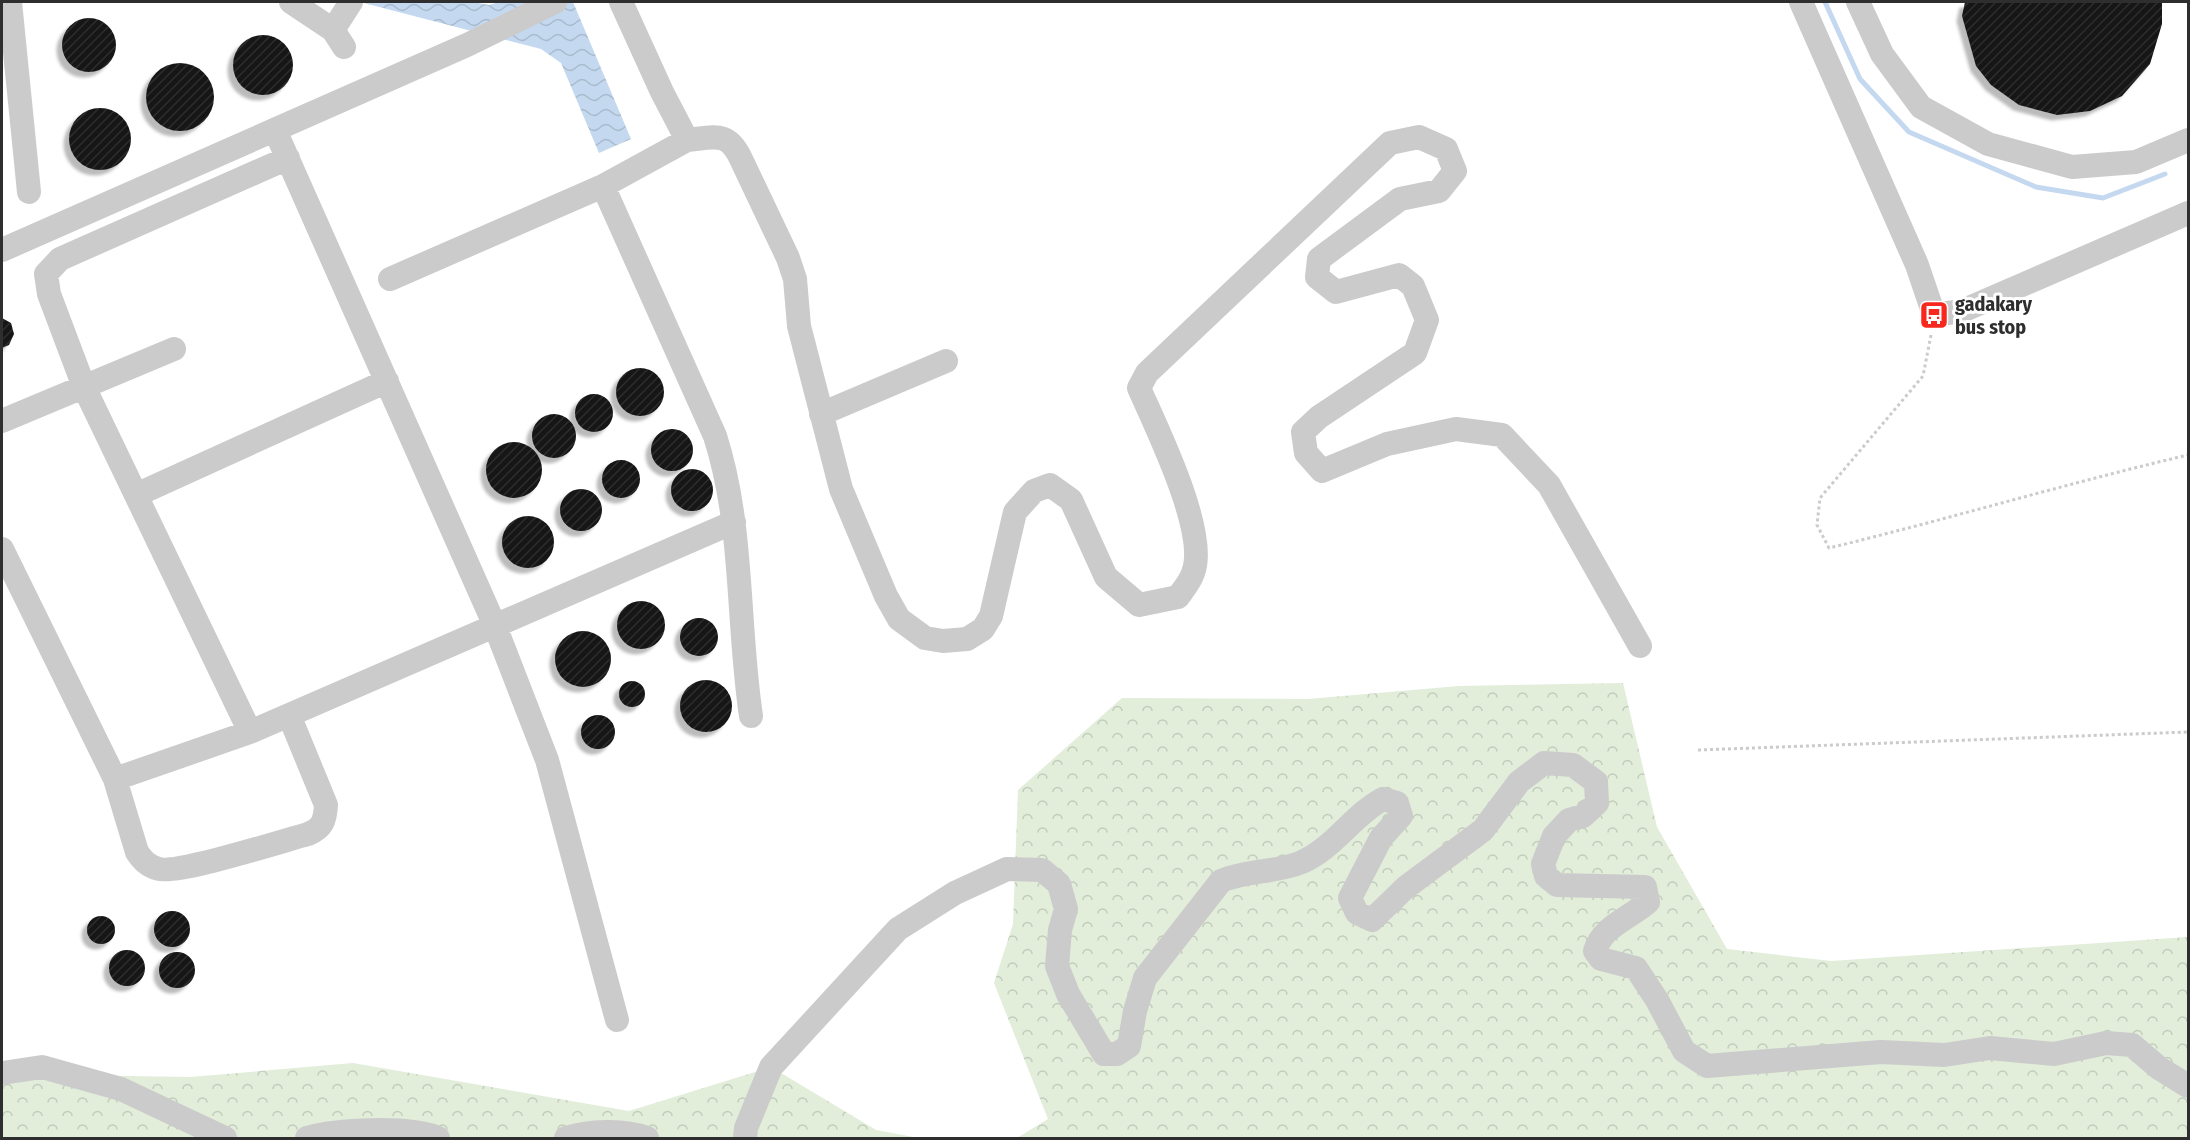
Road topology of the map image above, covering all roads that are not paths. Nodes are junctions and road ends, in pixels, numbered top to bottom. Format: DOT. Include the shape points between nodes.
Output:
graph roads {
  1 [pos="10,2"];
  2 [pos="291,2"];
  3 [pos="351,2"];
  4 [pos="555,2"];
  5 [pos="621,2"];
  6 [pos="1801,2"];
  7 [pos="1857,2"];
  8 [pos="275,130"];
  9 [pos="687,140"];
  10 [pos="2188,140"];
  11 [pos="288,158"];
  12 [pos="603,186"];
  13 [pos="29,192"];
  14 [pos="2188,213"];
  15 [pos="2,250"];
  16 [pos="390,279"];
  17 [pos="174,349"];
  18 [pos="946,360"];
  19 [pos="387,381"];
  20 [pos="84,387"];
  21 [pos="821,414"];
  22 [pos="2,421"];
  23 [pos="136,495"];
  24 [pos="734,522"];
  25 [pos="2,549"];
  26 [pos="495,626"];
  27 [pos="1640,646"];
  28 [pos="289,715"];
  29 [pos="751,716"];
  30 [pos="250,732"];
  31 [pos="115,779"];
  32 [pos="617,1020"];
  33 [pos="2,1072"];
  34 [pos="2188,1086"];
  35 [pos="225,1138"];
  36 [pos="307,1138"];
  37 [pos="438,1138"];
  38 [pos="566,1138"];
  39 [pos="647,1138"];
  40 [pos="745,1138"];
  1 -- 13 [label="street"];
  2 -- 3 [label="street" via="338,39"];
  4 -- 8 [label="street"];
  5 -- 9 [label="street"];
  6 -- 14 [label="street" via="1917,265 1934,315 1962,311"];
  7 -- 10 [label="street" via="1882,54 1921,107 1988,144 2072,167 2136,162"];
  8 -- 11 [label="street"];
  8 -- 15 [label="street"];
  9 -- 12 [label="street"];
  9 -- 21 [label="street" via="721,136 734,144 738,152 795,279 799,326"];
  11 -- 19 [label="street"];
  11 -- 20 [label="street" via="60,259 46,274 49,294"];
  12 -- 16 [label="street"];
  12 -- 24 [label="street" via="715,436 726,469"];
  17 -- 20 [label="street"];
  18 -- 21 [label="street"];
  19 -- 23 [label="street"];
  19 -- 26 [label="street"];
  20 -- 22 [label="street"];
  20 -- 23 [label="street"];
  21 -- 27 [label="street" via="841,489 886,596 899,619 925,638 967,639 983,629 991,616 1015,512 1034,491 1050,485 1071,500 1106,578 1139,605 1178,597 1194,572 1195,543 1181,484 1139,388 1143,380 1390,143 1419,137 1446,149 1455,171 1439,190 1400,200 1319,259 1317,277 1336,292 1399,275 1413,286 1426,320 1415,353 1319,417 1303,432 1306,453 1322,471 1387,444 1456,429 1502,435 1549,485"];
  23 -- 30 [label="street"];
  24 -- 26 [label="street"];
  24 -- 29 [label="street"];
  25 -- 31 [label="street"];
  26 -- 28 [label="street"];
  26 -- 32 [label="street" via="547,760"];
  28 -- 30 [label="street"];
  28 -- 31 [label="street" via="326,805 325,820 308,834 187,867 161,870 144,863 137,852"];
  30 -- 31 [label="street"];
  33 -- 35 [label="street" via="42,1067 121,1089"];
  34 -- 40 [label="street" via="2132,1044 2106,1043 2054,1054 1990,1048 1944,1055 1881,1052 1707,1066 1684,1051 1658,1000 1636,968 1601,959 1595,951 1598,939 1648,902 1645,886 1557,885 1546,876 1543,864 1554,836 1569,820 1582,816 1597,803 1596,782 1573,765 1544,763 1519,782 1483,830 1405,888 1372,920 1357,912 1350,898 1381,838 1401,816 1397,803 1383,799 1364,809 1304,861 1270,873 1237,874 1221,881 1145,978 1129,1046 1117,1054 1104,1054 1068,994 1057,966 1066,909 1059,884 1042,870 1006,868 898,929 771,1066"];
  36 -- 37 [label="street" via="391,1131 425,1132"];
  38 -- 39 [label="street" via="587,1132"];
}
